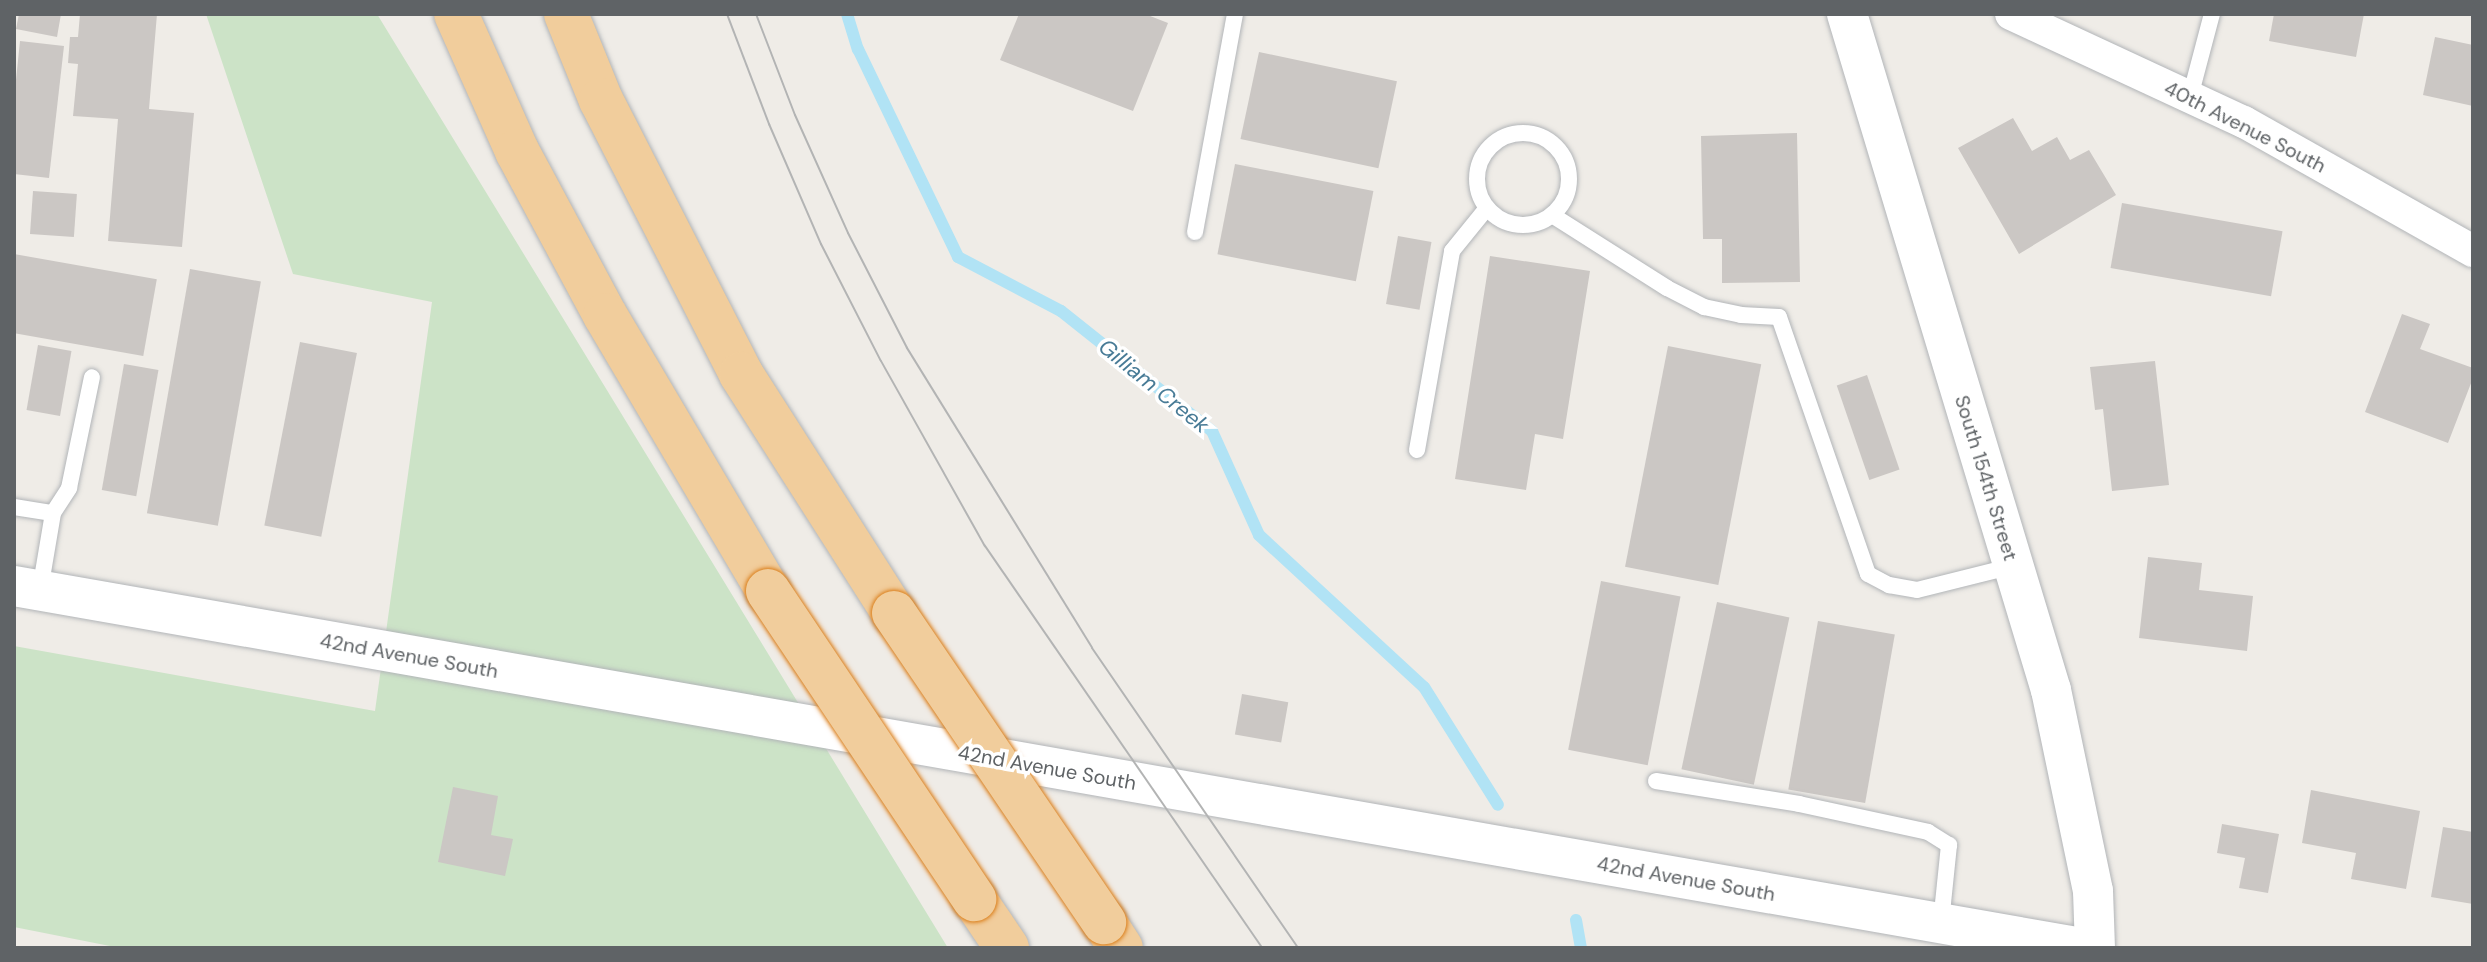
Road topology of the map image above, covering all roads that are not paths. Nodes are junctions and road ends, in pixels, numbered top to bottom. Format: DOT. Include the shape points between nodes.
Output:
graph roads {
  1 [pos="456,14"];
  2 [pos="566,14"];
  3 [pos="1235,14"];
  4 [pos="1847,14"];
  5 [pos="2011,14"];
  6 [pos="2212,14"];
  7 [pos="2190,97"];
  8 [pos="1487,208"];
  9 [pos="1552,215"];
  10 [pos="1195,232"];
  11 [pos="2473,251"];
  12 [pos="92,377"];
  13 [pos="1417,450"];
  14 [pos="14,507"];
  15 [pos="53,513"];
  16 [pos="2013,566"];
  17 [pos="27,588"];
  18 [pos="1656,781"];
  19 [pos="1941,924"];
  20 [pos="1112,935"];
  21 [pos="1007,948"];
  22 [pos="2081,948"];
  23 [pos="2095,948"];
  1 -- 21 [label="highway, bridge" via="517,151 598,302 768,591"];
  2 -- 20 [label="highway, bridge" via="601,100 741,374 894,613"];
  3 -- 10 [label="lane"];
  4 -- 16 [label="street, South 154th Street"];
  5 -- 7 [label="street, 40th Avenue South"];
  6 -- 7 [label="lane"];
  7 -- 11 [label="street, 40th Avenue South"];
  8 -- 9 [label="lane" via="1518,225"];
  8 -- 9 [label="lane" via="1477,174 1482,157 1502,139 1528,133 1558,150 1567,166 1569,184"];
  8 -- 13 [label="lane" via="1452,251"];
  9 -- 16 [label="lane" via="1704,307 1779,317 1868,574 1917,590"];
  12 -- 15 [label="lane" via="69,488"];
  14 -- 15 [label="lane"];
  15 -- 17 [label="lane"];
  16 -- 23 [label="street, South 154th Street" via="2051,690 2093,891"];
  17 -- 19 [label="street, 42nd Avenue South"];
  18 -- 19 [label="lane" via="1928,832 1949,845"];
  19 -- 22 [label="street, 42nd Avenue South"];
}
